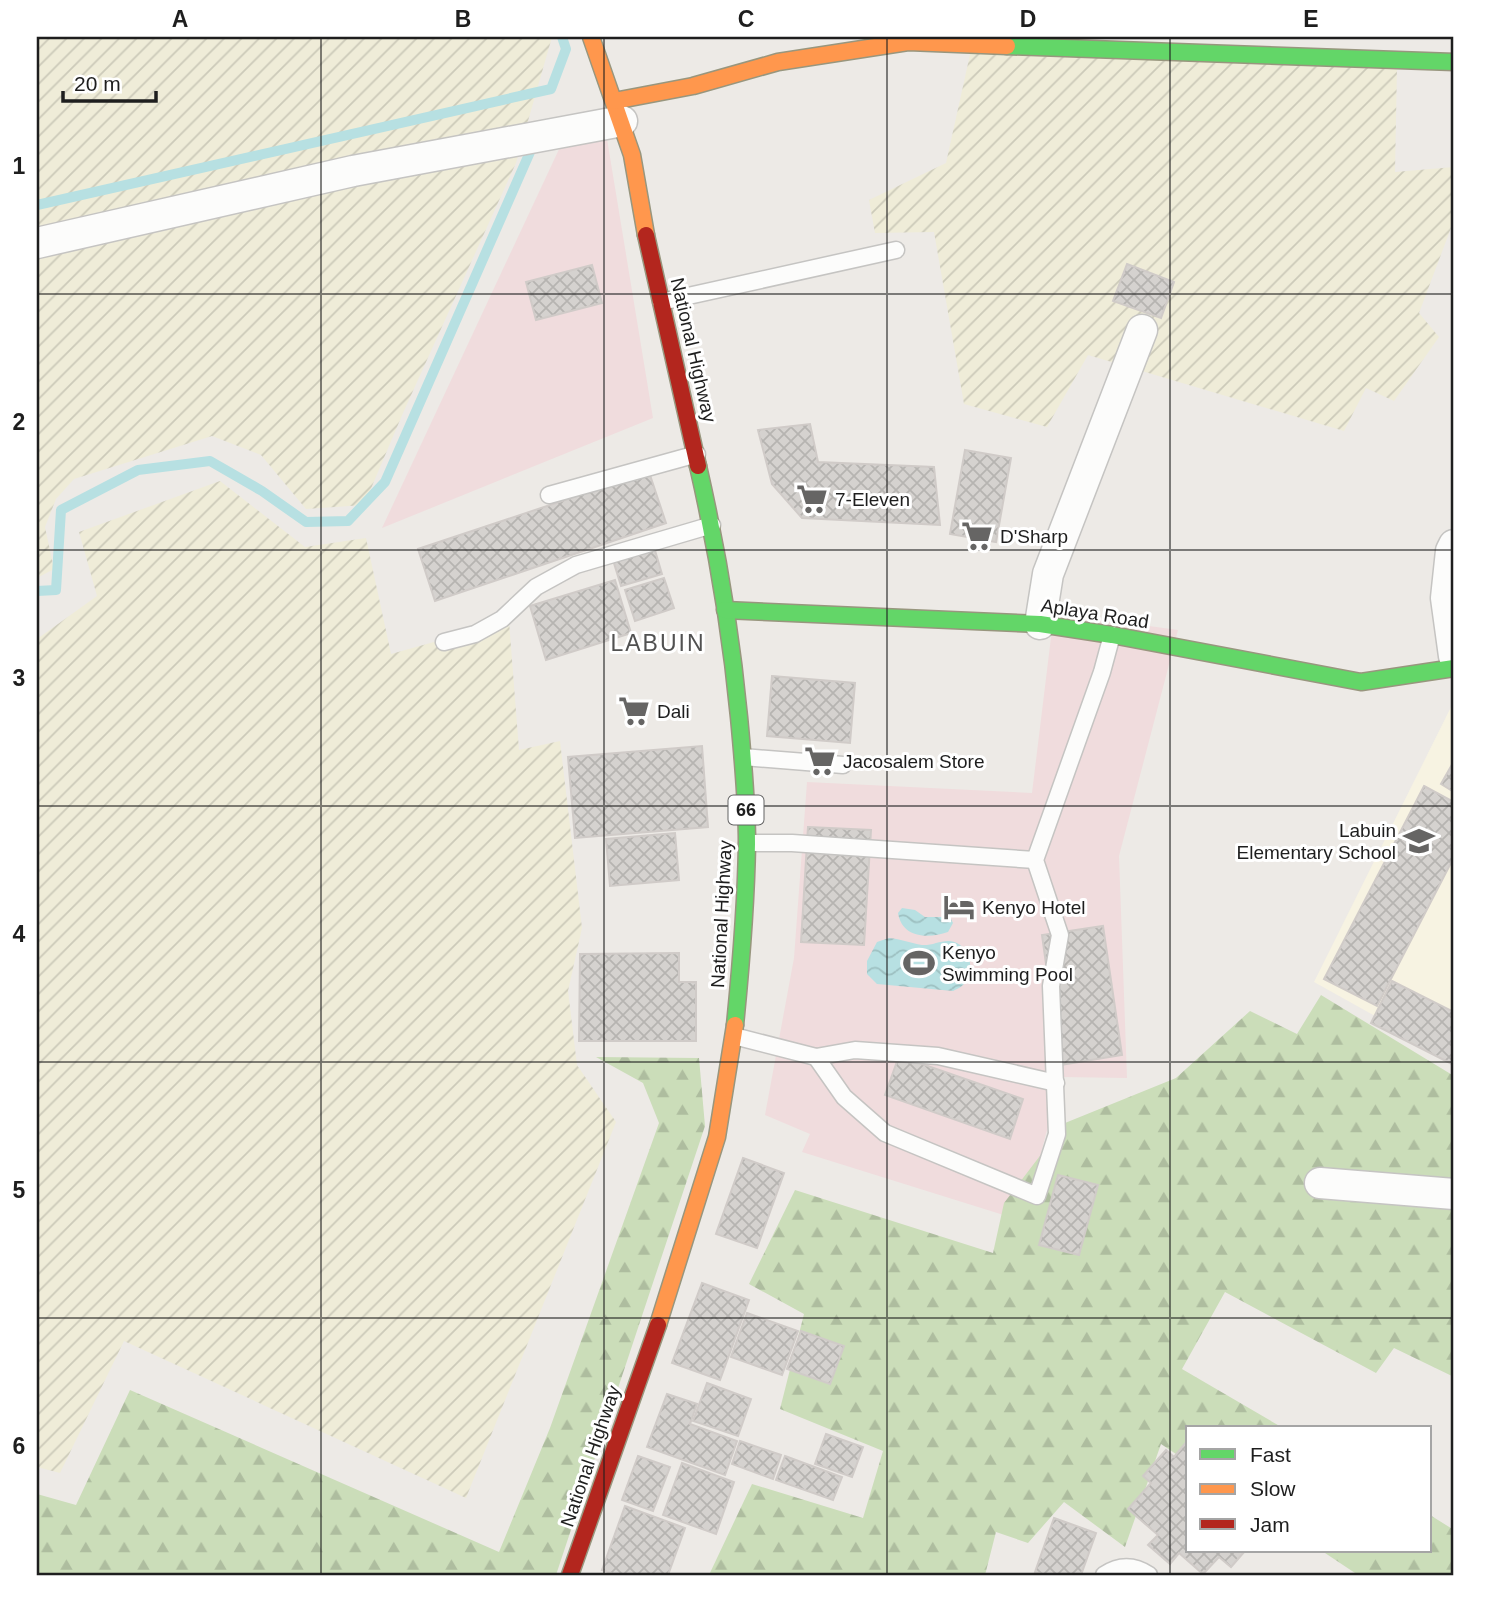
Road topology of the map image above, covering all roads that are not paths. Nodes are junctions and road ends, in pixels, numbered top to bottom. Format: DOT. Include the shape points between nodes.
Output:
graph roads {
  1 [pos="591,37"];
  2 [pos="1454,62"];
  3 [pos="618,111"];
  4 [pos="37,243"];
  5 [pos="896,250"];
  6 [pos="661,302"];
  7 [pos="1142,330"];
  8 [pos="698,454"];
  9 [pos="549,495"];
  10 [pos="712,525"];
  11 [pos="1454,545"];
  12 [pos="725,610"];
  13 [pos="1040,624"];
  14 [pos="1112,635"];
  15 [pos="444,642"];
  16 [pos="1454,656"];
  17 [pos="1454,668"];
  18 [pos="743,757"];
  19 [pos="843,765"];
  20 [pos="747,844"];
  21 [pos="1035,860"];
  22 [pos="734,1036"];
  23 [pos="816,1058"];
  24 [pos="1056,1083"];
  25 [pos="1320,1183"];
  26 [pos="1454,1194"];
  27 [pos="570,1575"];
  28 [pos="1104,1575"];
  29 [pos="1149,1575"];
  1 -- 3 [label="main road, National Highway / 66"];
  2 -- 3 [label="main road" via="908,42 778,62"];
  3 -- 4 [label="street"];
  3 -- 6 [label="main road, National Highway / 66" via="632,155"];
  5 -- 6 [label="lane"];
  6 -- 8 [label="main road, National Highway / 66"];
  7 -- 13 [label="street" via="1048,574"];
  8 -- 9 [label="lane"];
  8 -- 10 [label="main road, National Highway / 66"];
  10 -- 12 [label="main road, National Highway / 66"];
  10 -- 15 [label="lane" via="576,565 536,587 502,619 475,634"];
  11 -- 16 [label="street" via="1446,598"];
  12 -- 13 [label="main road, Aplaya Road"];
  12 -- 18 [label="main road, National Highway / 66"];
  13 -- 14 [label="main road, Aplaya Road"];
  14 -- 17 [label="main road, Aplaya Road" via="1361,682"];
  14 -- 21 [label="lane"];
  18 -- 19 [label="lane"];
  18 -- 20 [label="main road, National Highway / 66"];
  20 -- 21 [label="lane"];
  20 -- 22 [label="main road, National Highway / 66"];
  21 -- 24 [label="lane" via="1060,935 1051,986"];
  22 -- 23 [label="lane"];
  22 -- 27 [label="main road, National Highway / 66" via="718,1137"];
  23 -- 24 [label="lane" via="855,1049 938,1056"];
  23 -- 24 [label="lane" via="844,1097 886,1133 1037,1196 1058,1134"];
  25 -- 26 [label="street"];
  28 -- 29 [label="lane" via="1124,1567"];
}
